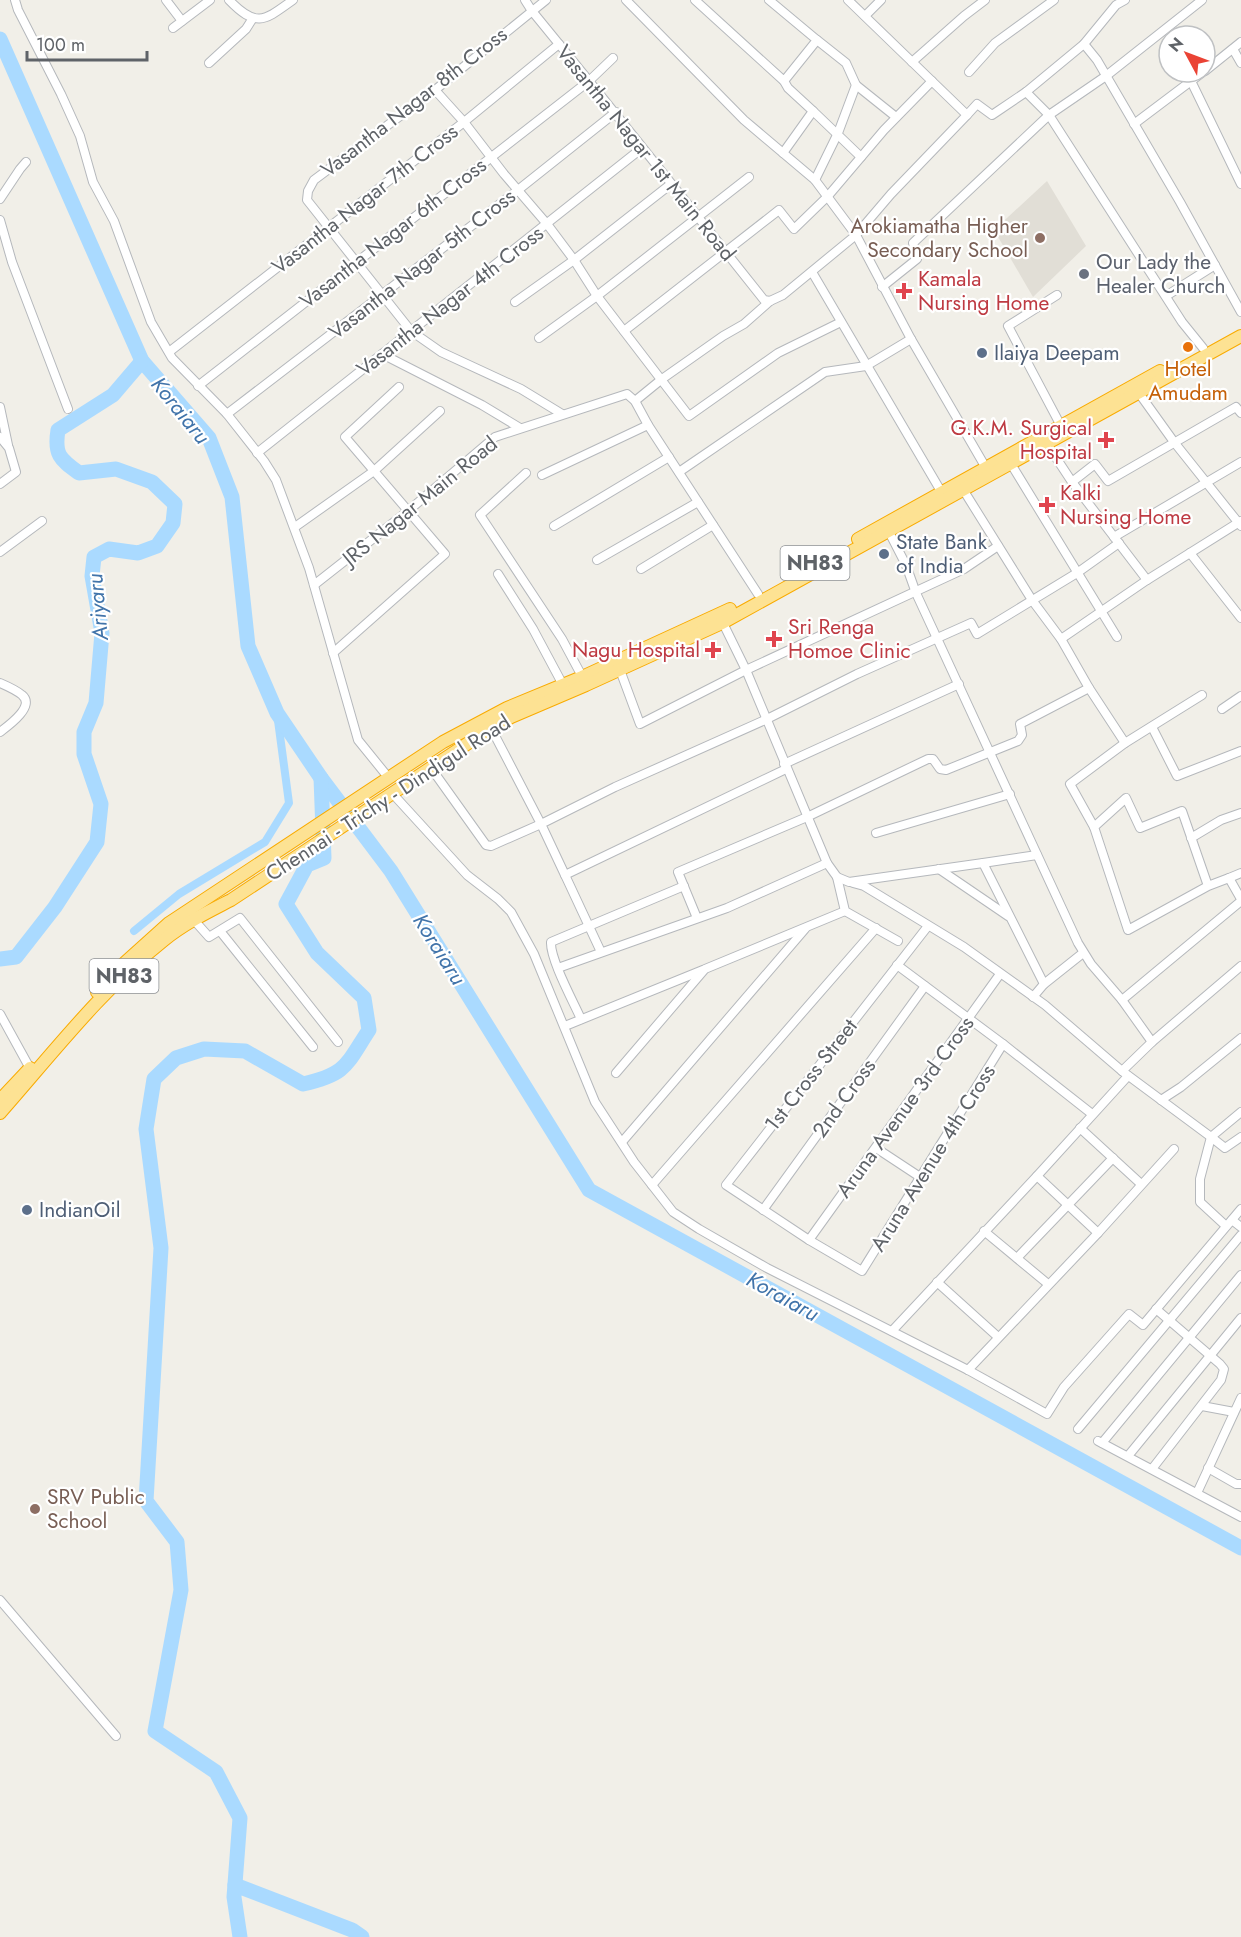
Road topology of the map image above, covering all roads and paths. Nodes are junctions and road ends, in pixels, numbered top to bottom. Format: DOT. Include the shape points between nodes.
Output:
graph roads {
  1 [pos="15,0"];
  2 [pos="166,0"];
  3 [pos="210,0"];
  4 [pos="228,0"];
  5 [pos="293,0"];
  6 [pos="525,0"];
  7 [pos="546,0"];
  8 [pos="626,0"];
  9 [pos="695,0"];
  10 [pos="769,0"];
  11 [pos="848,0"];
  12 [pos="881,0"];
  13 [pos="986,0"];
  14 [pos="1054,0"];
  15 [pos="1125,0"];
  16 [pos="1202,0"];
  17 [pos="532,11"];
  18 [pos="865,15"];
  19 [pos="253,18"];
  20 [pos="182,21"];
  21 [pos="173,28"];
  22 [pos="816,40"];
  23 [pos="1241,42"];
  24 [pos="559,44"];
  25 [pos="1084,44"];
  26 [pos="1233,49"];
  27 [pos="613,58"];
  28 [pos="1217,61"];
  29 [pos="912,62"];
  30 [pos="209,63"];
  31 [pos="1241,63"];
  32 [pos="969,72"];
  33 [pos="1106,76"];
  34 [pos="589,81"];
  35 [pos="784,81"];
  36 [pos="932,81"];
  37 [pos="1187,84"];
  38 [pos="1192,84"];
  39 [pos="856,85"];
  40 [pos="435,90"];
  41 [pos="1026,92"];
  42 [pos="616,111"];
  43 [pos="813,111"];
  44 [pos="967,115"];
  45 [pos="1048,115"];
  46 [pos="896,117"];
  47 [pos="464,122"];
  48 [pos="1134,124"];
  49 [pos="838,133"];
  50 [pos="642,148"];
  51 [pos="783,153"];
  52 [pos="491,156"];
  53 [pos="861,157"];
  54 [pos="26,162"];
  55 [pos="749,177"];
  56 [pos="815,180"];
  57 [pos="671,184"];
  58 [pos="1241,184"];
  59 [pos="518,190"];
  60 [pos="828,196"];
  61 [pos="0,199"];
  62 [pos="697,216"];
  63 [pos="0,220"];
  64 [pos="547,224"];
  65 [pos="327,227"];
  66 [pos="856,235"];
  67 [pos="725,251"];
  68 [pos="574,260"];
  69 [pos="356,263"];
  70 [pos="1215,265"];
  71 [pos="812,272"];
  72 [pos="882,287"];
  73 [pos="382,295"];
  74 [pos="1057,295"];
  75 [pos="597,296"];
  76 [pos="1166,296"];
  77 [pos="770,301"];
  78 [pos="515,302"];
  79 [pos="1241,312"];
  80 [pos="841,322"];
  81 [pos="1241,327"];
  82 [pos="411,331"];
  83 [pos="624,331"];
  84 [pos="1241,336"];
  85 [pos="539,338"];
  86 [pos="911,339"];
  87 [pos="1203,348"];
  88 [pos="169,352"];
  89 [pos="382,354"];
  90 [pos="866,366"];
  91 [pos="662,379"];
  92 [pos="198,386"];
  93 [pos="399,387"];
  94 [pos="1136,389"];
  95 [pos="635,401"];
  96 [pos="0,407"];
  97 [pos="68,409"];
  98 [pos="440,411"];
  99 [pos="1241,413"];
  100 [pos="227,414"];
  101 [pos="562,414"];
  102 [pos="648,425"];
  103 [pos="1061,426"];
  104 [pos="520,428"];
  105 [pos="0,437"];
  106 [pos="1174,442"];
  107 [pos="1047,444"];
  108 [pos="9,448"];
  109 [pos="256,453"];
  110 [pos="669,457"];
  111 [pos="1241,462"];
  112 [pos="1011,464"];
  113 [pos="986,468"];
  114 [pos="374,471"];
  115 [pos="679,472"];
  116 [pos="526,473"];
  117 [pos="542,475"];
  118 [pos="1072,482"];
  119 [pos="1208,483"];
  120 [pos="0,484"];
  121 [pos="964,491"];
  122 [pos="943,497"];
  123 [pos="698,502"];
  124 [pos="408,511"];
  125 [pos="42,520"];
  126 [pos="1240,523"];
  127 [pos="554,525"];
  128 [pos="713,525"];
  129 [pos="295,527"];
  130 [pos="889,532"];
  131 [pos="1117,540"];
  132 [pos="998,546"];
  133 [pos="0,552"];
  134 [pos="1190,553"];
  135 [pos="597,560"];
  136 [pos="641,569"];
  137 [pos="1077,573"];
  138 [pos="498,574"];
  139 [pos="1147,580"];
  140 [pos="314,585"];
  141 [pos="916,592"];
  142 [pos="759,594"];
  143 [pos="1032,600"];
  144 [pos="1101,612"];
  145 [pos="1241,618"];
  146 [pos="720,619"];
  147 [pos="1117,637"];
  148 [pos="939,639"];
  149 [pos="1061,639"];
  150 [pos="333,653"];
  151 [pos="620,670"];
  152 [pos="746,670"];
  153 [pos="584,681"];
  154 [pos="0,683"];
  155 [pos="959,684"];
  156 [pos="563,686"];
  157 [pos="1089,688"];
  158 [pos="1202,695"];
  159 [pos="1241,696"];
  160 [pos="1222,709"];
  161 [pos="765,720"];
  162 [pos="1152,727"];
  163 [pos="490,728"];
  164 [pos="0,732"];
  165 [pos="1125,743"];
  166 [pos="1241,751"];
  167 [pos="990,752"];
  168 [pos="785,766"];
  169 [pos="431,768"];
  170 [pos="384,779"];
  171 [pos="1010,794"];
  172 [pos="388,795"];
  173 [pos="1241,813"];
  174 [pos="807,817"];
  175 [pos="541,824"];
  176 [pos="1094,827"];
  177 [pos="876,833"];
  178 [pos="1191,838"];
  179 [pos="1037,855"];
  180 [pos="827,863"];
  181 [pos="983,863"];
  182 [pos="939,869"];
  183 [pos="1241,873"];
  184 [pos="565,875"];
  185 [pos="837,877"];
  186 [pos="1229,878"];
  187 [pos="849,882"];
  188 [pos="684,886"];
  189 [pos="1208,886"];
  190 [pos="1241,900"];
  191 [pos="845,911"];
  192 [pos="697,918"];
  193 [pos="1011,918"];
  194 [pos="193,919"];
  195 [pos="589,926"];
  196 [pos="928,926"];
  197 [pos="807,927"];
  198 [pos="876,928"];
  199 [pos="220,930"];
  200 [pos="898,941"];
  201 [pos="601,952"];
  202 [pos="1083,953"];
  203 [pos="897,965"];
  204 [pos="1241,966"];
  205 [pos="558,968"];
  206 [pos="705,969"];
  207 [pos="1000,974"];
  208 [pos="1044,984"];
  209 [pos="925,986"];
  210 [pos="1033,998"];
  211 [pos="1122,1000"];
  212 [pos="0,1014"];
  213 [pos="581,1019"];
  214 [pos="968,1020"];
  215 [pos="565,1026"];
  216 [pos="1241,1038"];
  217 [pos="338,1042"];
  218 [pos="1152,1042"];
  219 [pos="1003,1044"];
  220 [pos="313,1047"];
  221 [pos="31,1072"];
  222 [pos="616,1073"];
  223 [pos="1125,1074"];
  224 [pos="0,1100"];
  225 [pos="1161,1100"];
  226 [pos="1241,1112"];
  227 [pos="0,1113"];
  228 [pos="1092,1114"];
  229 [pos="1080,1128"];
  230 [pos="1211,1137"];
  231 [pos="1241,1137"];
  232 [pos="621,1142"];
  233 [pos="876,1148"];
  234 [pos="1174,1149"];
  235 [pos="1113,1158"];
  236 [pos="1037,1176"];
  237 [pos="920,1177"];
  238 [pos="1141,1184"];
  239 [pos="652,1185"];
  240 [pos="1067,1204"];
  241 [pos="1241,1209"];
  242 [pos="763,1210"];
  243 [pos="1229,1223"];
  244 [pos="1241,1227"];
  245 [pos="984,1230"];
  246 [pos="1098,1233"];
  247 [pos="1241,1235"];
  248 [pos="809,1240"];
  249 [pos="1017,1258"];
  250 [pos="1241,1275"];
  251 [pos="937,1282"];
  252 [pos="1048,1284"];
  253 [pos="1156,1310"];
  254 [pos="1241,1318"];
  255 [pos="1170,1320"];
  256 [pos="892,1331"];
  257 [pos="998,1337"];
  258 [pos="1189,1337"];
  259 [pos="1210,1355"];
  260 [pos="968,1370"];
  261 [pos="1241,1398"];
  262 [pos="1202,1406"];
  263 [pos="1234,1412"];
  264 [pos="1078,1429"];
  265 [pos="1128,1456"];
  266 [pos="1208,1468"];
  267 [pos="1152,1469"];
  268 [pos="1241,1484"];
  269 [pos="1197,1493"];
  270 [pos="1241,1517"];
  271 [pos="0,1600"];
  272 [pos="116,1736"];
  1 -- 88 [label="street" via="62,94 93,182 114,221 152,322"];
  2 -- 20 [label="street"];
  3 -- 20 [label="street"];
  4 -- 19 [label="street"];
  5 -- 19 [label="street" via="265,19"];
  6 -- 17 [label="street, Vasantha Nagar 1st Main Road"];
  7 -- 17 [label="street, Vasantha Nagar 8th Cross"];
  8 -- 51 [label="street" via="744,120"];
  9 -- 35 [label="street"];
  10 -- 22 [label="street"];
  11 -- 18 [label="street"];
  12 -- 18 [label="street"];
  13 -- 29 [label="street"];
  14 -- 32 [label="street" via="995,43"];
  15 -- 25 [label="street" via="1116,5"];
  16 -- 33 [label="street"];
  17 -- 24 [label="street, Vasantha Nagar 1st Main Road"];
  17 -- 40 [label="street, Vasantha Nagar 8th Cross"];
  18 -- 29 [label="street"];
  19 -- 30 [label="street"];
  20 -- 21 [label="street"];
  22 -- 35 [label="street"];
  22 -- 39 [label="street" via="846,63"];
  23 -- 26 [label="street"];
  24 -- 34 [label="street, Vasantha Nagar 1st Main Road"];
  24 -- 47 [label="street, Vasantha Nagar 7th Cross"];
  25 -- 33 [label="street"];
  25 -- 41 [label="street"];
  26 -- 28 [label="street"];
  26 -- 31 [label="street"];
  27 -- 34 [label="street, Vasantha Nagar 6th Cross"];
  29 -- 36 [label="street"];
  33 -- 45 [label="street"];
  33 -- 48 [label="street"];
  34 -- 42 [label="street, Vasantha Nagar 1st Main Road"];
  34 -- 52 [label="street, Vasantha Nagar 6th Cross"];
  35 -- 43 [label="street"];
  36 -- 44 [label="street"];
  36 -- 46 [label="street"];
  37 -- 48 [label="street"];
  38 -- 58 [label="street"];
  39 -- 46 [label="street"];
  39 -- 49 [label="street"];
  40 -- 47 [label="street"];
  40 -- 65 [label="street, Vasantha Nagar 8th Cross" via="314,180 308,200"];
  41 -- 44 [label="street" via="992,116 977,104"];
  41 -- 45 [label="street"];
  42 -- 50 [label="street, Vasantha Nagar 1st Main Road"];
  42 -- 59 [label="street, Vasantha Nagar 5th Cross"];
  43 -- 49 [label="street"];
  43 -- 51 [label="street"];
  44 -- 66 [label="street"];
  45 -- 72 [label="street" via="913,243 917,259"];
  45 -- 76 [label="street"];
  46 -- 53 [label="street"];
  47 -- 52 [label="street"];
  47 -- 65 [label="street, Vasantha Nagar 7th Cross"];
  48 -- 70 [label="street"];
  49 -- 53 [label="street"];
  49 -- 56 [label="street"];
  50 -- 57 [label="street, Vasantha Nagar 1st Main Road"];
  50 -- 64 [label="street, Vasantha Nagar 4th Cross"];
  51 -- 56 [label="street"];
  52 -- 59 [label="street"];
  52 -- 69 [label="street, Vasantha Nagar 6th Cross"];
  53 -- 60 [label="street"];
  54 -- 61 [label="street"];
  55 -- 62 [label="street"];
  56 -- 60 [label="street"];
  57 -- 62 [label="street, Vasantha Nagar 1st Main Road"];
  57 -- 68 [label="street"];
  59 -- 64 [label="street"];
  59 -- 73 [label="street, Vasantha Nagar 5th Cross"];
  60 -- 66 [label="street"];
  60 -- 67 [label="street" via="794,229 779,210"];
  62 -- 67 [label="street, Vasantha Nagar 1st Main Road"];
  62 -- 75 [label="street"];
  63 -- 97 [label="street"];
  64 -- 68 [label="street"];
  64 -- 82 [label="street, Vasantha Nagar 4th Cross"];
  65 -- 69 [label="street"];
  65 -- 88 [label="street, Vasantha Nagar 7th Cross"];
  66 -- 71 [label="street"];
  66 -- 72 [label="street"];
  67 -- 77 [label="street, Vasantha Nagar 1st Main Road" via="764,300"];
  67 -- 83 [label="street"];
  68 -- 75 [label="street"];
  68 -- 78 [label="street"];
  69 -- 73 [label="street"];
  69 -- 92 [label="street, Vasantha Nagar 6th Cross"];
  70 -- 76 [label="street"];
  70 -- 79 [label="street"];
  71 -- 77 [label="street"];
  71 -- 80 [label="street"];
  72 -- 86 [label="street"];
  73 -- 82 [label="street"];
  73 -- 100 [label="street, Vasantha Nagar 5th Cross"];
  74 -- 103 [label="street" via="1008,326"];
  75 -- 83 [label="street"];
  75 -- 85 [label="street"];
  76 -- 87 [label="street"];
  77 -- 91 [label="street" via="744,324"];
  80 -- 90 [label="street"];
  80 -- 91 [label="street" via="778,353 689,416"];
  81 -- 87 [label="highway, Chennai - Trichy - Dindigul Road / NH83"];
  82 -- 89 [label="street, Vasantha Nagar 4th Cross"];
  82 -- 101 [label="street" via="441,352 521,389"];
  83 -- 91 [label="street"];
  84 -- 94 [label="highway, Chennai - Trichy - Dindigul Road / NH83"];
  86 -- 90 [label="street"];
  86 -- 113 [label="street"];
  87 -- 94 [label="highway, Chennai - Trichy - Dindigul Road / NH83"];
  88 -- 92 [label="street"];
  89 -- 104 [label="street"];
  89 -- 109 [label="street, Vasantha Nagar 4th Cross"];
  90 -- 115 [label="street" via="825,372"];
  90 -- 122 [label="street"];
  91 -- 95 [label="street"];
  92 -- 100 [label="street"];
  93 -- 114 [label="street" via="345,437"];
  94 -- 103 [label="highway, Chennai - Trichy - Dindigul Road / NH83"];
  94 -- 106 [label="street"];
  94 -- 107 [label="highway, Chennai - Trichy - Dindigul Road / NH83"];
  95 -- 101 [label="street, JRS Nagar Main Road" via="627,394"];
  95 -- 102 [label="street"];
  96 -- 108 [label="street"];
  98 -- 114 [label="street"];
  99 -- 106 [label="street" via="1236,407"];
  100 -- 109 [label="street"];
  101 -- 104 [label="street, JRS Nagar Main Road"];
  102 -- 110 [label="street"];
  102 -- 117 [label="street"];
  103 -- 113 [label="highway, Chennai - Trichy - Dindigul Road / NH83"];
  104 -- 124 [label="street, JRS Nagar Main Road" via="495,437"];
  105 -- 108 [label="street"];
  106 -- 118 [label="street" via="1108,481 1095,464"];
  106 -- 119 [label="street"];
  107 -- 112 [label="highway, Chennai - Trichy - Dindigul Road / NH83"];
  107 -- 118 [label="street"];
  108 -- 120 [label="street" via="16,472"];
  109 -- 129 [label="street" via="276,480"];
  110 -- 115 [label="street"];
  110 -- 127 [label="street"];
  111 -- 119 [label="street"];
  112 -- 121 [label="highway, Chennai - Trichy - Dindigul Road / NH83"];
  112 -- 137 [label="street"];
  113 -- 122 [label="highway, Chennai - Trichy - Dindigul Road / NH83"];
  114 -- 124 [label="street"];
  114 -- 129 [label="street"];
  115 -- 123 [label="street"];
  116 -- 153 [label="street" via="480,515 562,639"];
  118 -- 131 [label="street"];
  119 -- 126 [label="street"];
  119 -- 131 [label="street"];
  121 -- 122 [label="highway, Chennai - Trichy - Dindigul Road / NH83"];
  121 -- 132 [label="street"];
  122 -- 130 [label="highway, Chennai - Trichy - Dindigul Road / NH83"];
  122 -- 142 [label="highway, Chennai - Trichy - Dindigul Road / NH83"];
  123 -- 128 [label="street"];
  123 -- 135 [label="street"];
  124 -- 140 [label="street, JRS Nagar Main Road"];
  124 -- 150 [label="street" via="445,554"];
  125 -- 133 [label="street"];
  126 -- 134 [label="street"];
  128 -- 136 [label="street"];
  128 -- 142 [label="street"];
  129 -- 140 [label="street"];
  130 -- 141 [label="street"];
  130 -- 146 [label="highway, Chennai - Trichy - Dindigul Road / NH83"];
  131 -- 137 [label="street"];
  131 -- 139 [label="street"];
  132 -- 141 [label="street" via="964,569"];
  132 -- 143 [label="street"];
  134 -- 139 [label="street"];
  134 -- 145 [label="street"];
  137 -- 143 [label="street"];
  137 -- 144 [label="street"];
  138 -- 156 [label="street"];
  139 -- 144 [label="street"];
  140 -- 150 [label="street"];
  141 -- 148 [label="street"];
  141 -- 152 [label="street"];
  142 -- 146 [label="highway, Chennai - Trichy - Dindigul Road / NH83"];
  143 -- 148 [label="street" via="977,633 971,622"];
  143 -- 149 [label="street"];
  144 -- 147 [label="street"];
  144 -- 149 [label="street"];
  146 -- 151 [label="highway, Chennai - Trichy - Dindigul Road / NH83"];
  146 -- 152 [label="street"];
  146 -- 153 [label="highway, Chennai - Trichy - Dindigul Road / NH83"];
  148 -- 155 [label="street"];
  148 -- 161 [label="street"];
  149 -- 157 [label="street"];
  150 -- 170 [label="street" via="358,740"];
  151 -- 152 [label="street" via="640,724"];
  151 -- 153 [label="highway, Chennai - Trichy - Dindigul Road / NH83"];
  152 -- 161 [label="street"];
  153 -- 156 [label="highway, Chennai - Trichy - Dindigul Road / NH83"];
  153 -- 163 [label="highway, Chennai - Trichy - Dindigul Road / NH83"];
  154 -- 164 [label="street" via="21,694 26,704 15,721"];
  155 -- 167 [label="street"];
  155 -- 168 [label="street"];
  156 -- 170 [label="highway, Chennai - Trichy - Dindigul Road / NH83" via="470,726"];
  157 -- 165 [label="street"];
  157 -- 167 [label="street" via="1020,724 1022,735 1017,741"];
  158 -- 162 [label="street"];
  159 -- 160 [label="street"];
  161 -- 168 [label="street"];
  161 -- 175 [label="street"];
  162 -- 165 [label="street"];
  162 -- 166 [label="street" via="1177,776"];
  163 -- 169 [label="highway, Chennai - Trichy - Dindigul Road / NH83"];
  163 -- 175 [label="street"];
  165 -- 176 [label="street" via="1070,784"];
  167 -- 171 [label="street"];
  167 -- 174 [label="street" via="946,770 928,759"];
  168 -- 174 [label="street"];
  168 -- 184 [label="street"];
  169 -- 172 [label="highway, Chennai - Trichy - Dindigul Road / NH83"];
  169 -- 175 [label="street" via="486,845"];
  170 -- 221 [label="highway, Chennai - Trichy - Dindigul Road / NH83" via="169,923 125,962"];
  171 -- 177 [label="street"];
  171 -- 179 [label="street"];
  172 -- 194 [label="highway, Chennai - Trichy - Dindigul Road / NH83" via="231,900"];
  172 -- 215 [label="street" via="467,875 511,912"];
  173 -- 178 [label="street" via="1221,819"];
  174 -- 180 [label="street"];
  174 -- 188 [label="street" via="678,872"];
  175 -- 184 [label="street"];
  176 -- 178 [label="street" via="1126,798 1140,828 1182,811"];
  176 -- 189 [label="street" via="1128,930"];
  178 -- 189 [label="street"];
  179 -- 181 [label="street"];
  179 -- 202 [label="street"];
  180 -- 185 [label="street"];
  180 -- 192 [label="street"];
  181 -- 182 [label="street"];
  181 -- 193 [label="street"];
  182 -- 187 [label="street"];
  182 -- 193 [label="street"];
  183 -- 186 [label="street"];
  184 -- 195 [label="street"];
  185 -- 187 [label="street"];
  185 -- 191 [label="street"];
  186 -- 189 [label="street"];
  186 -- 190 [label="street"];
  187 -- 196 [label="street" via="864,886"];
  188 -- 192 [label="street"];
  188 -- 195 [label="street"];
  190 -- 211 [label="street"];
  191 -- 197 [label="street"];
  191 -- 198 [label="street"];
  192 -- 201 [label="street"];
  193 -- 208 [label="street"];
  194 -- 199 [label="street" via="208,938"];
  194 -- 221 [label="highway, Chennai - Trichy - Dindigul Road / NH83" via="112,987"];
  195 -- 201 [label="street"];
  195 -- 205 [label="street" via="551,942"];
  196 -- 203 [label="street, 1st Cross Street"];
  196 -- 207 [label="street" via="964,946"];
  197 -- 206 [label="street"];
  197 -- 232 [label="street"];
  198 -- 200 [label="street"];
  198 -- 239 [label="street"];
  199 -- 217 [label="street" via="240,918"];
  199 -- 220 [label="street"];
  201 -- 205 [label="street"];
  202 -- 208 [label="street"];
  202 -- 211 [label="street"];
  203 -- 209 [label="street"];
  203 -- 242 [label="street, 1st Cross Street" via="726,1185"];
  204 -- 218 [label="street"];
  205 -- 213 [label="street"];
  206 -- 213 [label="street"];
  206 -- 222 [label="street"];
  207 -- 210 [label="street"];
  207 -- 214 [label="street, Aruna Avenue 3rd Cross"];
  208 -- 210 [label="street"];
  209 -- 214 [label="street"];
  209 -- 242 [label="street, 2nd Cross"];
  210 -- 223 [label="street"];
  211 -- 218 [label="street"];
  212 -- 221 [label="street"];
  213 -- 215 [label="street"];
  214 -- 219 [label="street"];
  214 -- 233 [label="street, Aruna Avenue 3rd Cross"];
  215 -- 232 [label="street" via="595,1102"];
  216 -- 225 [label="street"];
  218 -- 223 [label="street"];
  219 -- 228 [label="street"];
  219 -- 237 [label="street, Aruna Avenue 4th Cross"];
  221 -- 224 [label="highway, Chennai - Trichy - Dindigul Road"];
  221 -- 227 [label="highway, Chennai - Trichy - Dindigul Road / NH83"];
  223 -- 225 [label="street"];
  223 -- 228 [label="street"];
  225 -- 230 [label="street"];
  226 -- 230 [label="street"];
  228 -- 229 [label="street"];
  229 -- 235 [label="street"];
  229 -- 236 [label="street"];
  230 -- 231 [label="street" via="1225,1148"];
  230 -- 243 [label="street" via="1200,1179 1200,1202"];
  232 -- 239 [label="street"];
  233 -- 237 [label="street"];
  233 -- 248 [label="street, Aruna Avenue 3rd Cross"];
  234 -- 238 [label="street"];
  235 -- 238 [label="street"];
  235 -- 240 [label="street"];
  236 -- 240 [label="street"];
  236 -- 245 [label="street"];
  237 -- 248 [label="street, Aruna Avenue 4th Cross" via="862,1271"];
  238 -- 246 [label="street"];
  239 -- 256 [label="street" via="673,1212 699,1229"];
  240 -- 246 [label="street"];
  240 -- 249 [label="street"];
  241 -- 243 [label="street"];
  242 -- 248 [label="street"];
  243 -- 244 [label="street"];
  243 -- 253 [label="street"];
  245 -- 249 [label="street"];
  245 -- 251 [label="street"];
  246 -- 252 [label="street"];
  247 -- 255 [label="street"];
  249 -- 252 [label="street"];
  250 -- 258 [label="street"];
  251 -- 256 [label="street"];
  251 -- 257 [label="street"];
  252 -- 257 [label="street"];
  253 -- 255 [label="street"];
  253 -- 260 [label="street" via="1143,1325 1130,1314 1064,1387 1047,1414"];
  254 -- 259 [label="street"];
  255 -- 258 [label="street"];
  255 -- 264 [label="street"];
  256 -- 260 [label="street"];
  257 -- 260 [label="street"];
  258 -- 259 [label="street"];
  258 -- 265 [label="street" via="1100,1442"];
  259 -- 262 [label="street" via="1223,1367 1223,1374"];
  259 -- 265 [label="street"];
  261 -- 263 [label="street"];
  262 -- 263 [label="street"];
  262 -- 267 [label="street"];
  263 -- 266 [label="street"];
  265 -- 267 [label="street"];
  266 -- 268 [label="street"];
  266 -- 269 [label="street"];
  267 -- 269 [label="street"];
  269 -- 270 [label="street"];
  271 -- 272 [label="street"];
}
